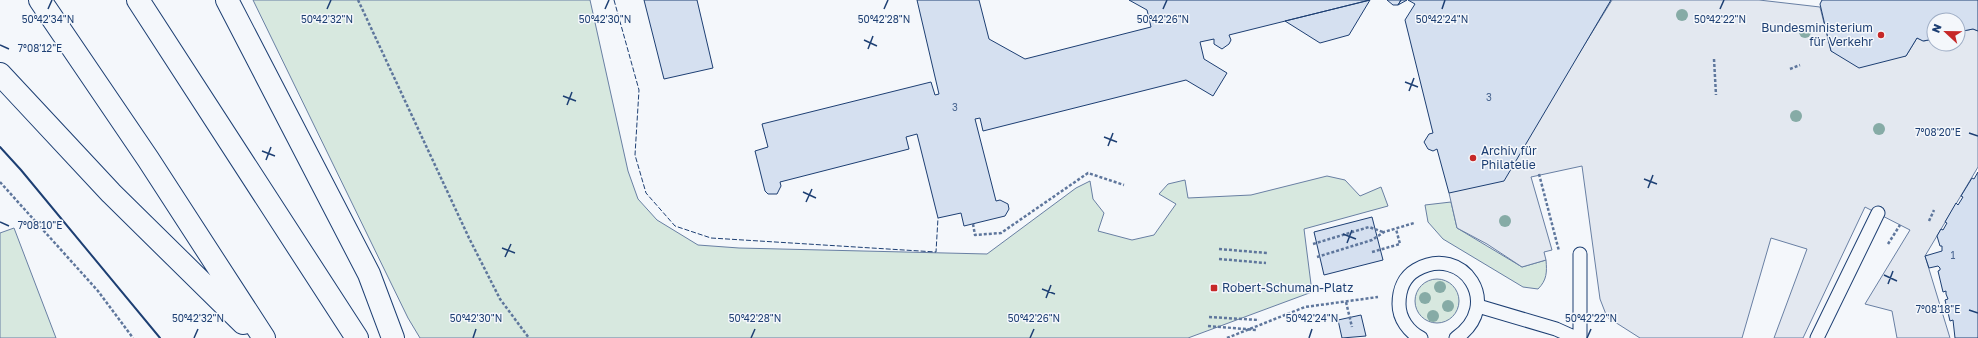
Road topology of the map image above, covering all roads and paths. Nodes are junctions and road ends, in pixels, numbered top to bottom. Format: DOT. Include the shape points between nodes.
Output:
graph roads {
  1 [pos="40,0"];
  2 [pos="138,0"];
  3 [pos="227,0"];
  4 [pos="358,0"];
  5 [pos="1714,59"];
  6 [pos="1800,65"];
  7 [pos="1790,69"];
  8 [pos="0,74"];
  9 [pos="1716,95"];
  10 [pos="1539,174"];
  11 [pos="0,182"];
  12 [pos="1124,185"];
  13 [pos="1934,210"];
  14 [pos="1878,213"];
  15 [pos="1929,221"];
  16 [pos="1414,223"];
  17 [pos="973,224"];
  18 [pos="1396,229"];
  19 [pos="1384,232"];
  20 [pos="1313,244"];
  21 [pos="1219,249"];
  22 [pos="1372,252"];
  23 [pos="1267,253"];
  24 [pos="1580,254"];
  25 [pos="1560,255"];
  26 [pos="1316,257"];
  27 [pos="1219,259"];
  28 [pos="1266,263"];
  29 [pos="1399,295"];
  30 [pos="1346,302"];
  31 [pos="1478,306"];
  32 [pos="1209,317"];
  33 [pos="1259,320"];
  34 [pos="1208,326"];
  35 [pos="1352,327"];
  36 [pos="1257,330"];
  37 [pos="133,338"];
  38 [pos="259,338"];
  39 [pos="264,338"];
  40 [pos="357,338"];
  41 [pos="393,338"];
  42 [pos="529,338"];
  43 [pos="1227,338"];
  44 [pos="1421,338"];
  45 [pos="1456,338"];
  46 [pos="1576,338"];
  47 [pos="1580,338"];
  48 [pos="1817,338"];
  1 -- 39 [label="highway" via="148,159"];
  2 -- 40 [label="highway"];
  3 -- 41 [label="highway" via="368,274"];
  4 -- 42 [label="path" via="469,238 500,299"];
  5 -- 9 [label="path"];
  6 -- 7 [label="path"];
  8 -- 38 [label="highway" via="111,193"];
  10 -- 25 [label="path"];
  11 -- 37 [label="path" via="98,291"];
  12 -- 17 [label="path" via="1088,173 1001,233 975,235"];
  13 -- 15 [label="path"];
  14 -- 48 [label="lane"];
  16 -- 18 [label="path"];
  18 -- 19 [label="path"];
  18 -- 22 [label="path" via="1400,244"];
  19 -- 20 [label="path" via="1368,227"];
  19 -- 26 [label="path" via="1372,240"];
  21 -- 23 [label="path"];
  24 -- 47 [label="lane"];
  27 -- 28 [label="path"];
  29 -- 30 [label="path"];
  29 -- 31 [label="lane" via="1404,282 1413,272 1437,263 1450,265 1462,271 1471,280 1477,293"];
  29 -- 44 [label="lane" via="1399,309 1404,323"];
  30 -- 35 [label="path"];
  30 -- 43 [label="path" via="1305,307"];
  31 -- 45 [label="lane" via="1474,320 1466,331"];
  31 -- 46 [label="lane" via="1556,329"];
  32 -- 33 [label="path"];
  34 -- 36 [label="path"];
}
